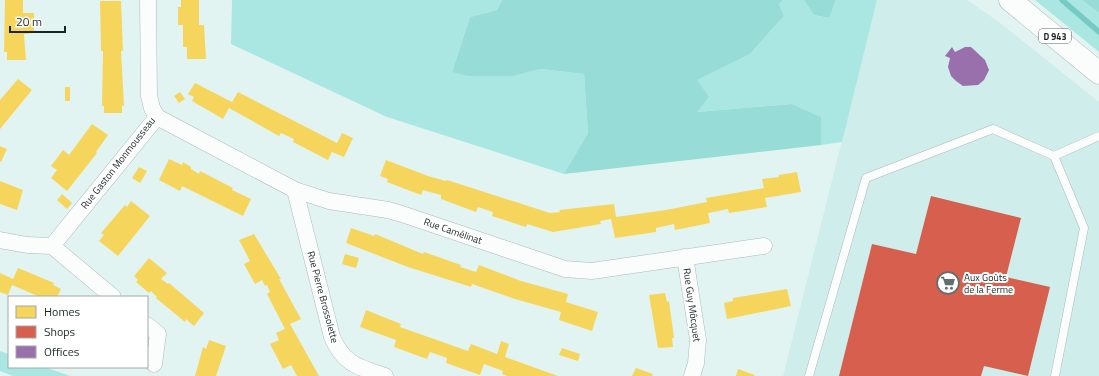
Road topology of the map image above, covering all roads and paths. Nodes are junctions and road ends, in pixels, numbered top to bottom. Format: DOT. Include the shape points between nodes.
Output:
graph roads {
  1 [pos="148,0"];
  2 [pos="1010,0"];
  3 [pos="1099,73"];
  4 [pos="157,118"];
  5 [pos="1099,136"];
  6 [pos="1054,156"];
  7 [pos="295,190"];
  8 [pos="0,240"];
  9 [pos="52,246"];
  10 [pos="764,246"];
  11 [pos="685,257"];
  12 [pos="112,296"];
  13 [pos="148,326"];
  14 [pos="154,364"];
  15 [pos="385,376"];
  16 [pos="692,376"];
  17 [pos="809,376"];
  18 [pos="1055,376"];
  1 -- 4 [label="street, Rue Gaston Monmousseau" via="149,96"];
  2 -- 3 [label="main road, D 943"];
  4 -- 7 [label="street, Rue Camélinat"];
  4 -- 9 [label="street, Rue Gaston Monmousseau"];
  5 -- 6 [label="lane"];
  6 -- 17 [label="lane" via="993,129 866,178"];
  6 -- 18 [label="lane" via="1084,228"];
  7 -- 11 [label="street, Rue Camélinat" via="329,201 402,214 565,269 592,271"];
  7 -- 15 [label="street, Rue Pierre Brossolette" via="336,347 348,361"];
  8 -- 9 [label="street"];
  9 -- 12 [label="street"];
  10 -- 11 [label="street, Rue Camélinat"];
  11 -- 16 [label="street, Rue Guy Môcquet" via="698,340"];
  13 -- 14 [label="street" via="158,334"];
}
